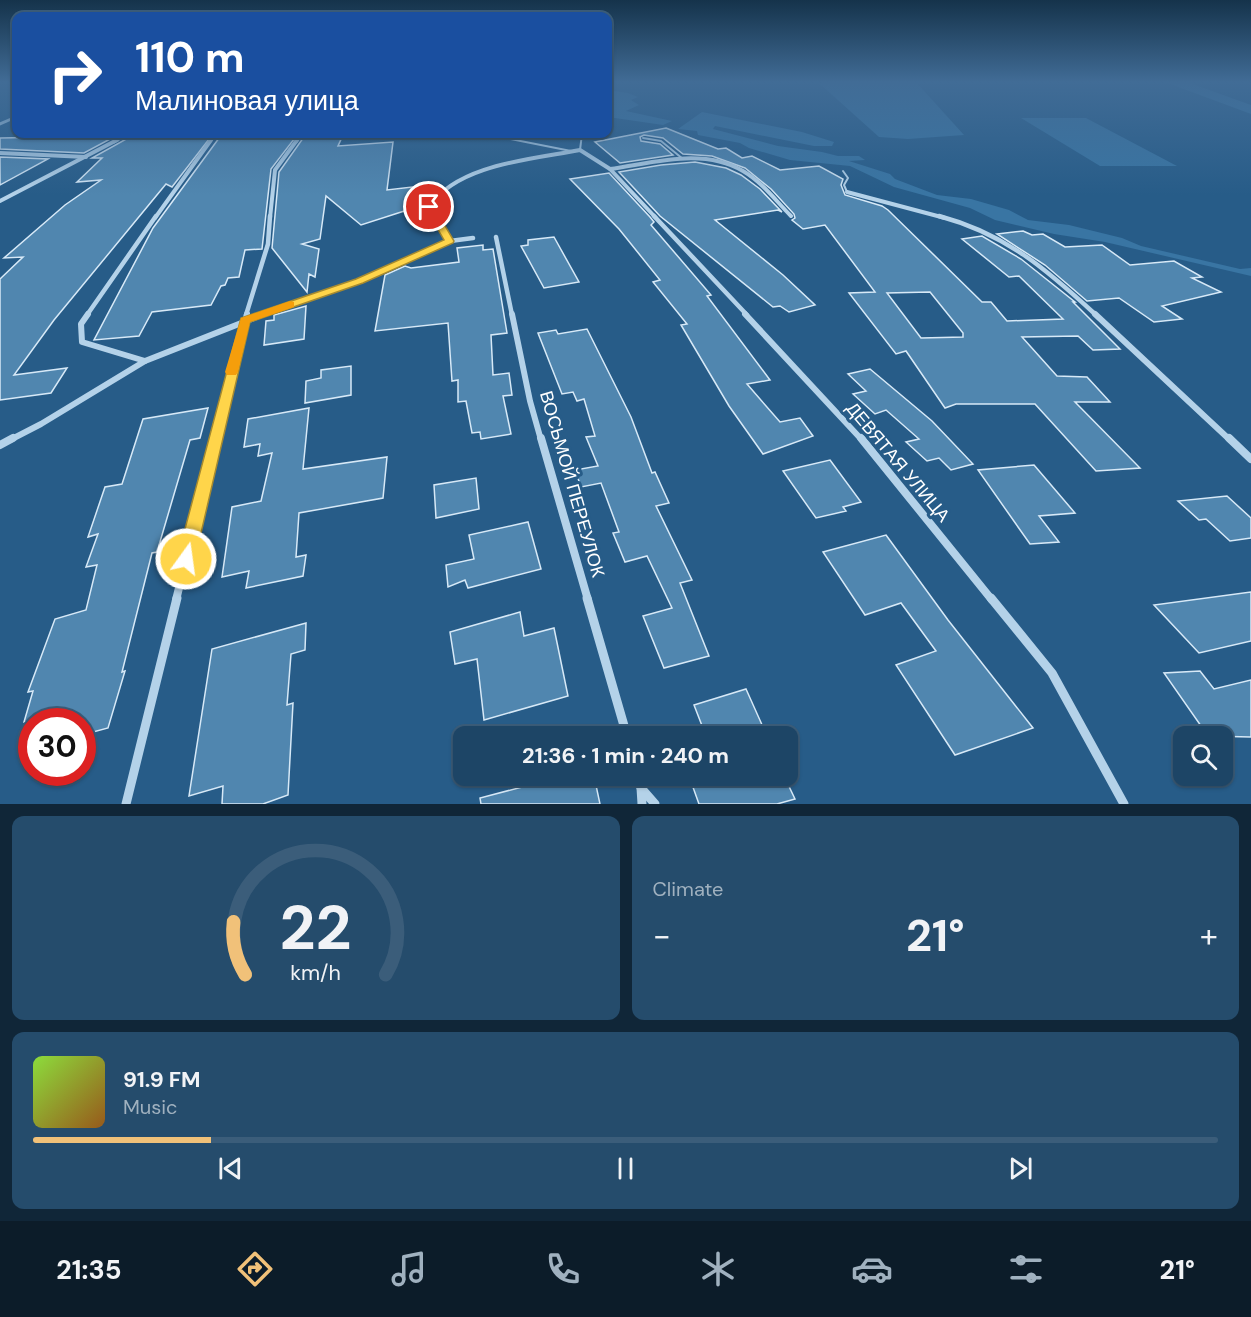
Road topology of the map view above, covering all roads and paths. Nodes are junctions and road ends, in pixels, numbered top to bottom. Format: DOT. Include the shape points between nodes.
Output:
graph roads {
  1 [pos="121,138"];
  2 [pos="214,138"];
  3 [pos="299,138"];
  4 [pos="506,138"];
  5 [pos="584,138"];
  6 [pos="643,138"];
  7 [pos="580,150"];
  8 [pos="573,152"];
  9 [pos="0,153"];
  10 [pos="87,157"];
  11 [pos="683,159"];
  12 [pos="610,169"];
  13 [pos="843,171"];
  14 [pos="848,192"];
  15 [pos="0,201"];
  16 [pos="791,216"];
  17 [pos="496,237"];
  18 [pos="472,238"];
  19 [pos="450,241"];
  20 [pos="245,320"];
  21 [pos="145,361"];
  22 [pos="0,445"];
  23 [pos="1251,459"];
  24 [pos="624,726"];
  25 [pos="641,788"];
  26 [pos="126,804"];
  27 [pos="642,804"];
  28 [pos="655,804"];
  29 [pos="1124,804"];
  1 -- 10 [label="street"];
  2 -- 21 [label="street" via="81,324 82,342"];
  3 -- 20 [label="street" via="275,170 268,244"];
  4 -- 8 [label="lane"];
  5 -- 7 [label="lane"];
  6 -- 11 [label="lane" via="661,141"];
  7 -- 8 [label="street"];
  7 -- 12 [label="street, ДЕВЯТАЯ УЛИЦА"];
  8 -- 19 [label="street" via="487,167 437,195 429,207"];
  9 -- 10 [label="street"];
  10 -- 15 [label="street"];
  11 -- 12 [label="street"];
  11 -- 16 [label="street" via="714,160 743,171"];
  12 -- 29 [label="street, ДЕВЯТАЯ УЛИЦА" via="855,431 1052,673"];
  13 -- 14 [label="lane" via="848,178 844,185"];
  14 -- 23 [label="street" via="968,224 1007,242 1066,287"];
  17 -- 24 [label="street, ВОСЬМОЙ ПЕРЕУЛОК" via="530,401"];
  18 -- 19 [label="street"];
  19 -- 20 [label="street" via="359,281"];
  20 -- 21 [label="street"];
  20 -- 26 [label="street"];
  21 -- 22 [label="street"];
  25 -- 27 [label="street"];
  25 -- 28 [label="street"];
}
